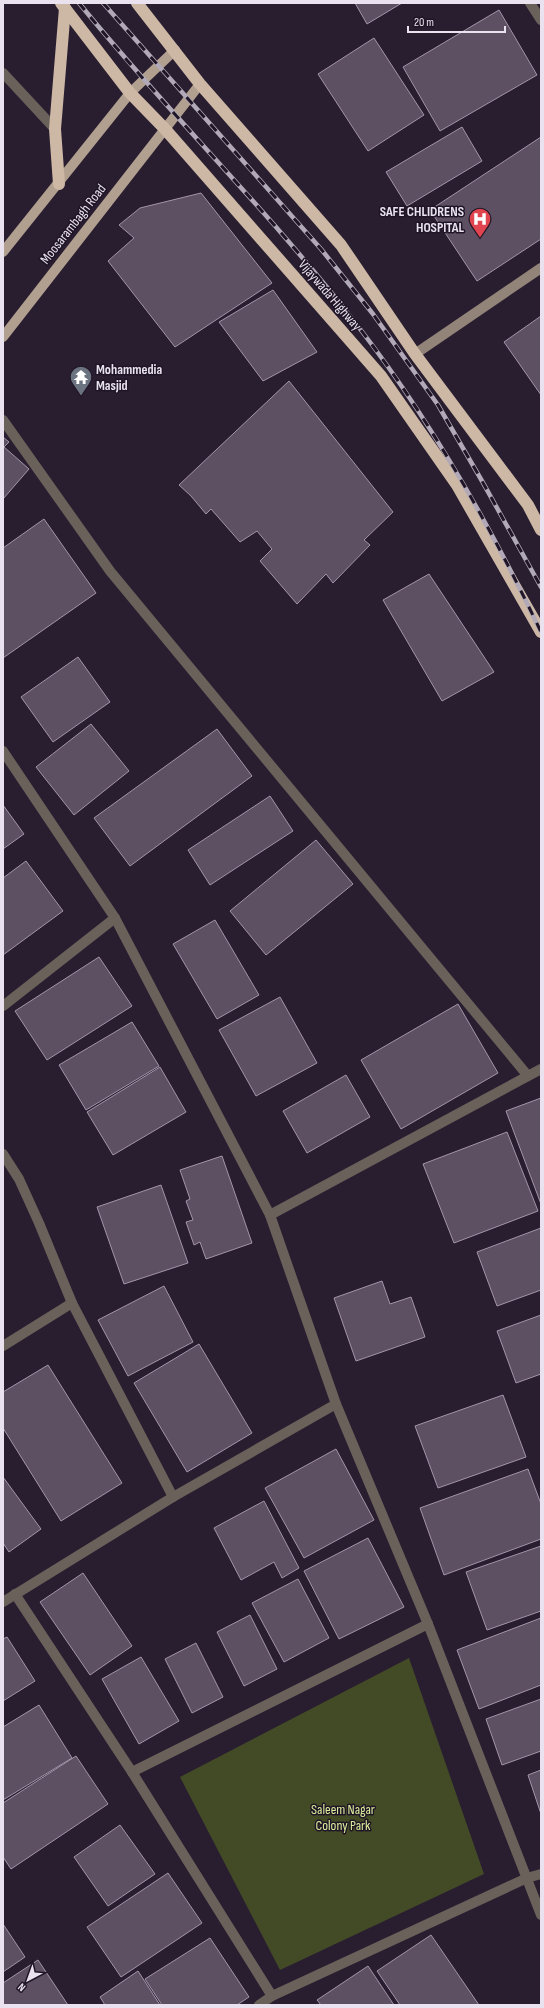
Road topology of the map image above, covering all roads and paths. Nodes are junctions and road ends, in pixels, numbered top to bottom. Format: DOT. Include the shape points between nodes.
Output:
graph roads {
  1 [pos="137,3"];
  2 [pos="530,3"];
  3 [pos="63,6"];
  4 [pos="541,20"];
  5 [pos="174,50"];
  6 [pos="3,73"];
  7 [pos="200,84"];
  8 [pos="130,93"];
  9 [pos="55,129"];
  10 [pos="165,130"];
  11 [pos="59,184"];
  12 [pos="3,252"];
  13 [pos="541,268"];
  14 [pos="3,337"];
  15 [pos="415,354"];
  16 [pos="3,420"];
  17 [pos="541,530"];
  18 [pos="541,632"];
  19 [pos="3,751"];
  20 [pos="115,918"];
  21 [pos="3,1006"];
  22 [pos="541,1069"];
  23 [pos="528,1076"];
  24 [pos="3,1154"];
  25 [pos="270,1215"];
  26 [pos="72,1303"];
  27 [pos="3,1346"];
  28 [pos="336,1404"];
  29 [pos="173,1497"];
  30 [pos="15,1594"];
  31 [pos="3,1602"];
  32 [pos="428,1624"];
  33 [pos="132,1772"];
  34 [pos="541,1874"];
  35 [pos="528,1878"];
  36 [pos="541,1915"];
  37 [pos="272,1996"];
  38 [pos="259,2005"];
  1 -- 5 [label="highway"];
  2 -- 4 [label="street"];
  3 -- 8 [label="highway, Vijaywada Highway"];
  3 -- 9 [label="highway"];
  5 -- 7 [label="highway"];
  5 -- 8 [label="main road"];
  6 -- 9 [label="street"];
  7 -- 10 [label="main road, Moosarambagh Road"];
  7 -- 15 [label="highway" via="340,245"];
  8 -- 10 [label="highway, Vijaywada Highway"];
  8 -- 11 [label="main road"];
  9 -- 11 [label="highway"];
  10 -- 14 [label="main road, Moosarambagh Road"];
  10 -- 18 [label="highway, Vijaywada Highway" via="381,376 457,485"];
  11 -- 12 [label="main road"];
  13 -- 15 [label="street"];
  15 -- 17 [label="highway" via="528,505"];
  16 -- 23 [label="street" via="110,571"];
  19 -- 20 [label="street"];
  20 -- 21 [label="street"];
  20 -- 25 [label="street"];
  22 -- 23 [label="street"];
  23 -- 25 [label="street"];
  24 -- 26 [label="street" via="19,1179"];
  25 -- 28 [label="street"];
  26 -- 27 [label="street"];
  26 -- 29 [label="street"];
  28 -- 29 [label="street"];
  28 -- 32 [label="street"];
  29 -- 30 [label="street"];
  30 -- 31 [label="street"];
  30 -- 33 [label="street"];
  32 -- 33 [label="street"];
  32 -- 35 [label="street"];
  33 -- 37 [label="street"];
  34 -- 35 [label="street"];
  35 -- 36 [label="street"];
  35 -- 37 [label="street"];
  37 -- 38 [label="street"];
}
